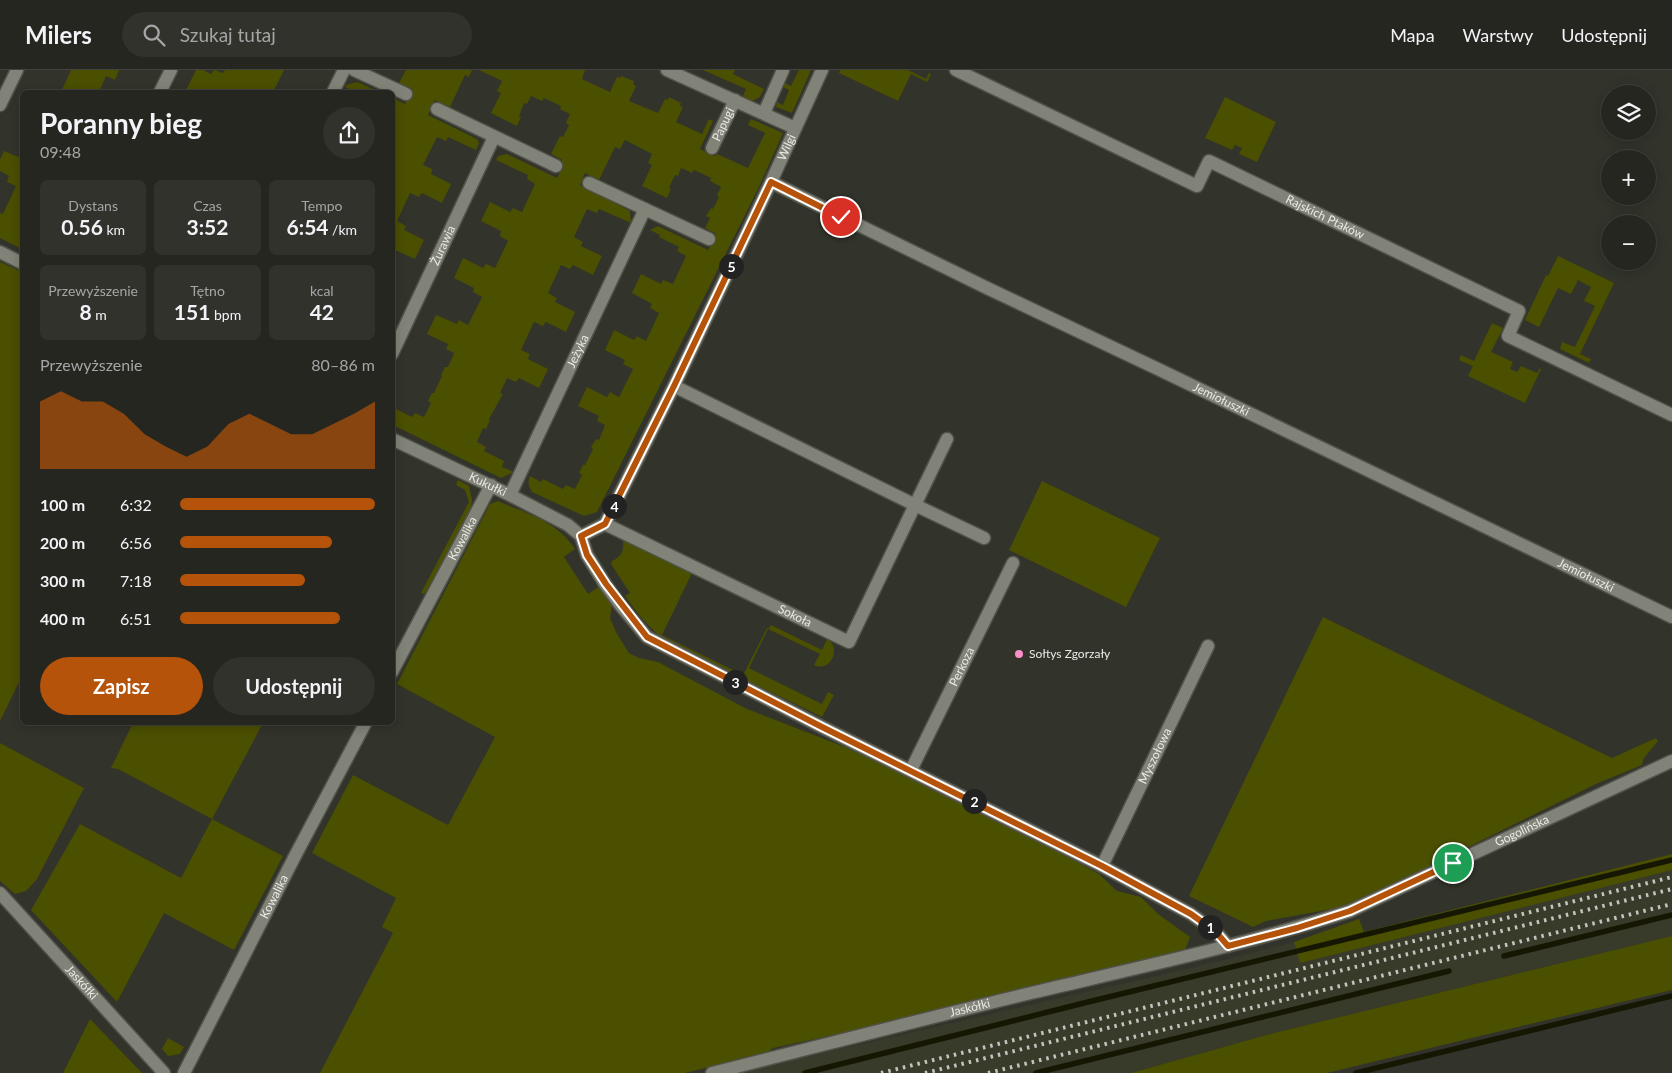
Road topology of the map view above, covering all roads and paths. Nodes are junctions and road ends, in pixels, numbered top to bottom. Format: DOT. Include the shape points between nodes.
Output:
graph roads {
  1 [pos="17,70"];
  2 [pos="171,70"];
  3 [pos="344,70"];
  4 [pos="354,70"];
  5 [pos="667,70"];
  6 [pos="783,70"];
  7 [pos="822,70"];
  8 [pos="956,70"];
  9 [pos="161,90"];
  10 [pos="334,90"];
  11 [pos="406,94"];
  12 [pos="735,100"];
  13 [pos="0,105"];
  14 [pos="437,109"];
  15 [pos="764,113"];
  16 [pos="795,128"];
  17 [pos="494,137"];
  18 [pos="712,148"];
  19 [pos="556,166"];
  20 [pos="771,182"];
  21 [pos="589,183"];
  22 [pos="645,209"];
  23 [pos="708,239"];
  24 [pos="0,252"];
  25 [pos="20,262"];
  26 [pos="395,348"];
  27 [pos="674,386"];
  28 [pos="1672,416"];
  29 [pos="947,439"];
  30 [pos="395,440"];
  31 [pos="491,485"];
  32 [pos="510,495"];
  33 [pos="915,505"];
  34 [pos="605,524"];
  35 [pos="581,536"];
  36 [pos="984,538"];
  37 [pos="1013,563"];
  38 [pos="1672,617"];
  39 [pos="1208,646"];
  40 [pos="395,666"];
  41 [pos="364,725"];
  42 [pos="1672,761"];
  43 [pos="911,770"];
  44 [pos="1102,866"];
  45 [pos="0,893"];
  46 [pos="1228,946"];
  47 [pos="164,1073"];
  48 [pos="184,1073"];
  49 [pos="712,1073"];
  1 -- 13 [label="street"];
  2 -- 9 [label="street"];
  3 -- 10 [label="street"];
  4 -- 11 [label="street"];
  5 -- 12 [label="street, Papugi"];
  6 -- 15 [label="street"];
  7 -- 16 [label="street, Wilgi"];
  8 -- 28 [label="street, Rajskich Ptaków" via="1197,186 1209,161 1218,165 1519,311 1508,336"];
  12 -- 15 [label="street, Papugi"];
  12 -- 18 [label="street, Papugi"];
  14 -- 17 [label="street"];
  15 -- 16 [label="street, Papugi"];
  16 -- 20 [label="street, Wilgi"];
  17 -- 19 [label="street"];
  17 -- 26 [label="street, Żurawia"];
  20 -- 27 [label="street, Wilgi"];
  20 -- 38 [label="street, Jemiołuszki"];
  21 -- 22 [label="street"];
  22 -- 23 [label="street"];
  22 -- 32 [label="street, Jeżyka"];
  24 -- 25 [label="street"];
  27 -- 33 [label="street"];
  27 -- 34 [label="street, Wilgi"];
  29 -- 33 [label="street, Sokoła"];
  30 -- 31 [label="street, Kukułki"];
  31 -- 32 [label="street, Kukułki"];
  31 -- 40 [label="street, Kowalika"];
  32 -- 35 [label="street, Kukułki" via="568,525"];
  33 -- 34 [label="street, Sokoła" via="849,642"];
  33 -- 36 [label="street"];
  34 -- 35 [label="street"];
  35 -- 43 [label="street" via="587,555 647,637"];
  37 -- 43 [label="street, Perkoza"];
  39 -- 44 [label="street, Myszołowa"];
  41 -- 48 [label="street, Kowalika"];
  42 -- 46 [label="street, Gogolińska" via="1350,911"];
  43 -- 44 [label="street"];
  44 -- 46 [label="street" via="1191,914 1216,932"];
  45 -- 47 [label="street, Jaskółki"];
  46 -- 49 [label="street, Jaskółki"];
}
